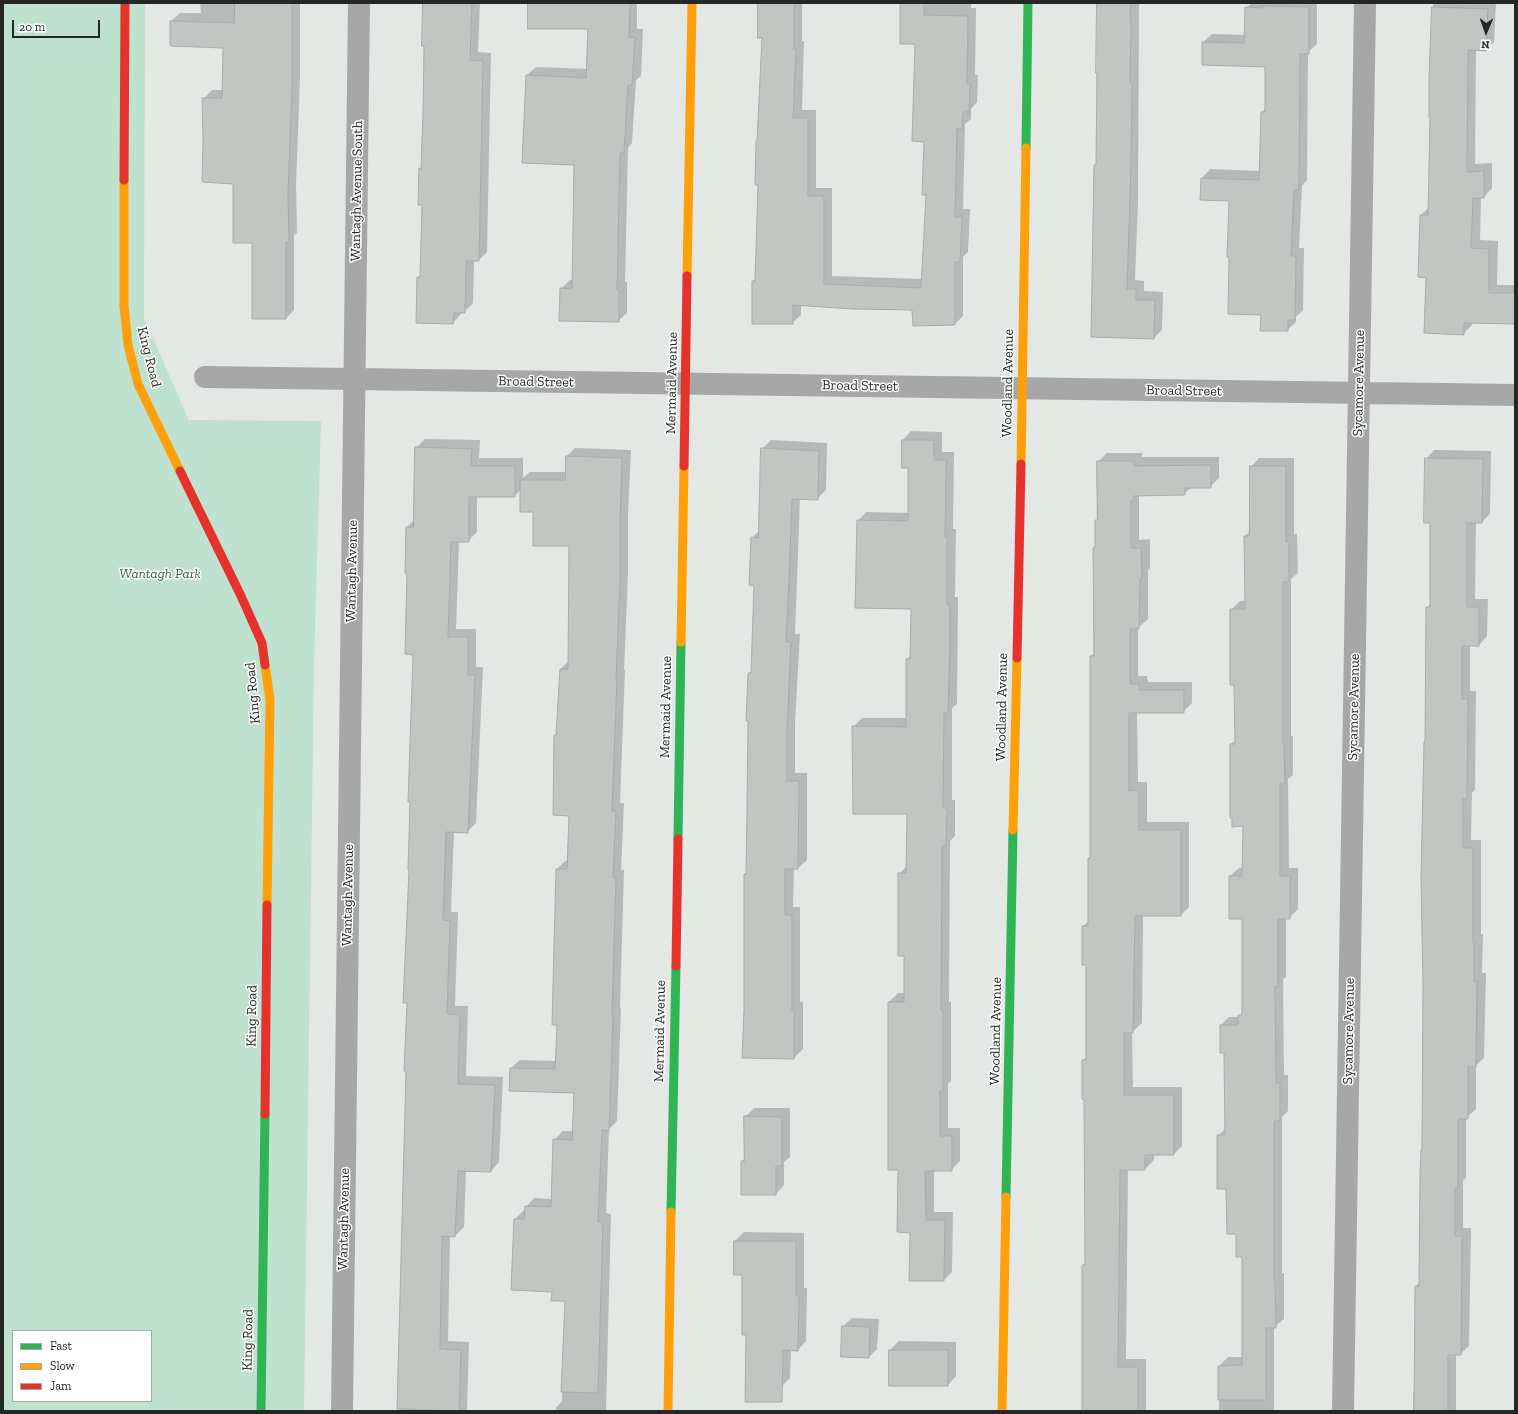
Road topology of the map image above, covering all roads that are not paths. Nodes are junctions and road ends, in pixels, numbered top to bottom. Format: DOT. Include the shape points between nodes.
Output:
graph roads {
  1 [pos="125,3"];
  2 [pos="359,3"];
  3 [pos="692,3"];
  4 [pos="1028,3"];
  5 [pos="1365,3"];
  6 [pos="205,378"];
  7 [pos="354,380"];
  8 [pos="686,384"];
  9 [pos="1022,389"];
  10 [pos="1358,393"];
  11 [pos="1515,396"];
  12 [pos="261,1411"];
  13 [pos="342,1411"];
  14 [pos="668,1411"];
  15 [pos="1002,1411"];
  16 [pos="1343,1411"];
  1 -- 12 [label="street, King Road" via="124,306 128,345 138,384 262,642 270,700"];
  2 -- 7 [label="street, Wantagh Avenue South"];
  3 -- 8 [label="street, Mermaid Avenue"];
  4 -- 9 [label="street, Woodland Avenue"];
  5 -- 10 [label="street, Sycamore Avenue"];
  6 -- 7 [label="street, Broad Street"];
  7 -- 8 [label="street, Broad Street"];
  7 -- 13 [label="street, Wantagh Avenue"];
  8 -- 9 [label="street, Broad Street"];
  8 -- 14 [label="street, Mermaid Avenue"];
  9 -- 10 [label="street, Broad Street"];
  9 -- 15 [label="street, Woodland Avenue"];
  10 -- 11 [label="street, Broad Street"];
  10 -- 16 [label="street, Sycamore Avenue"];
}
